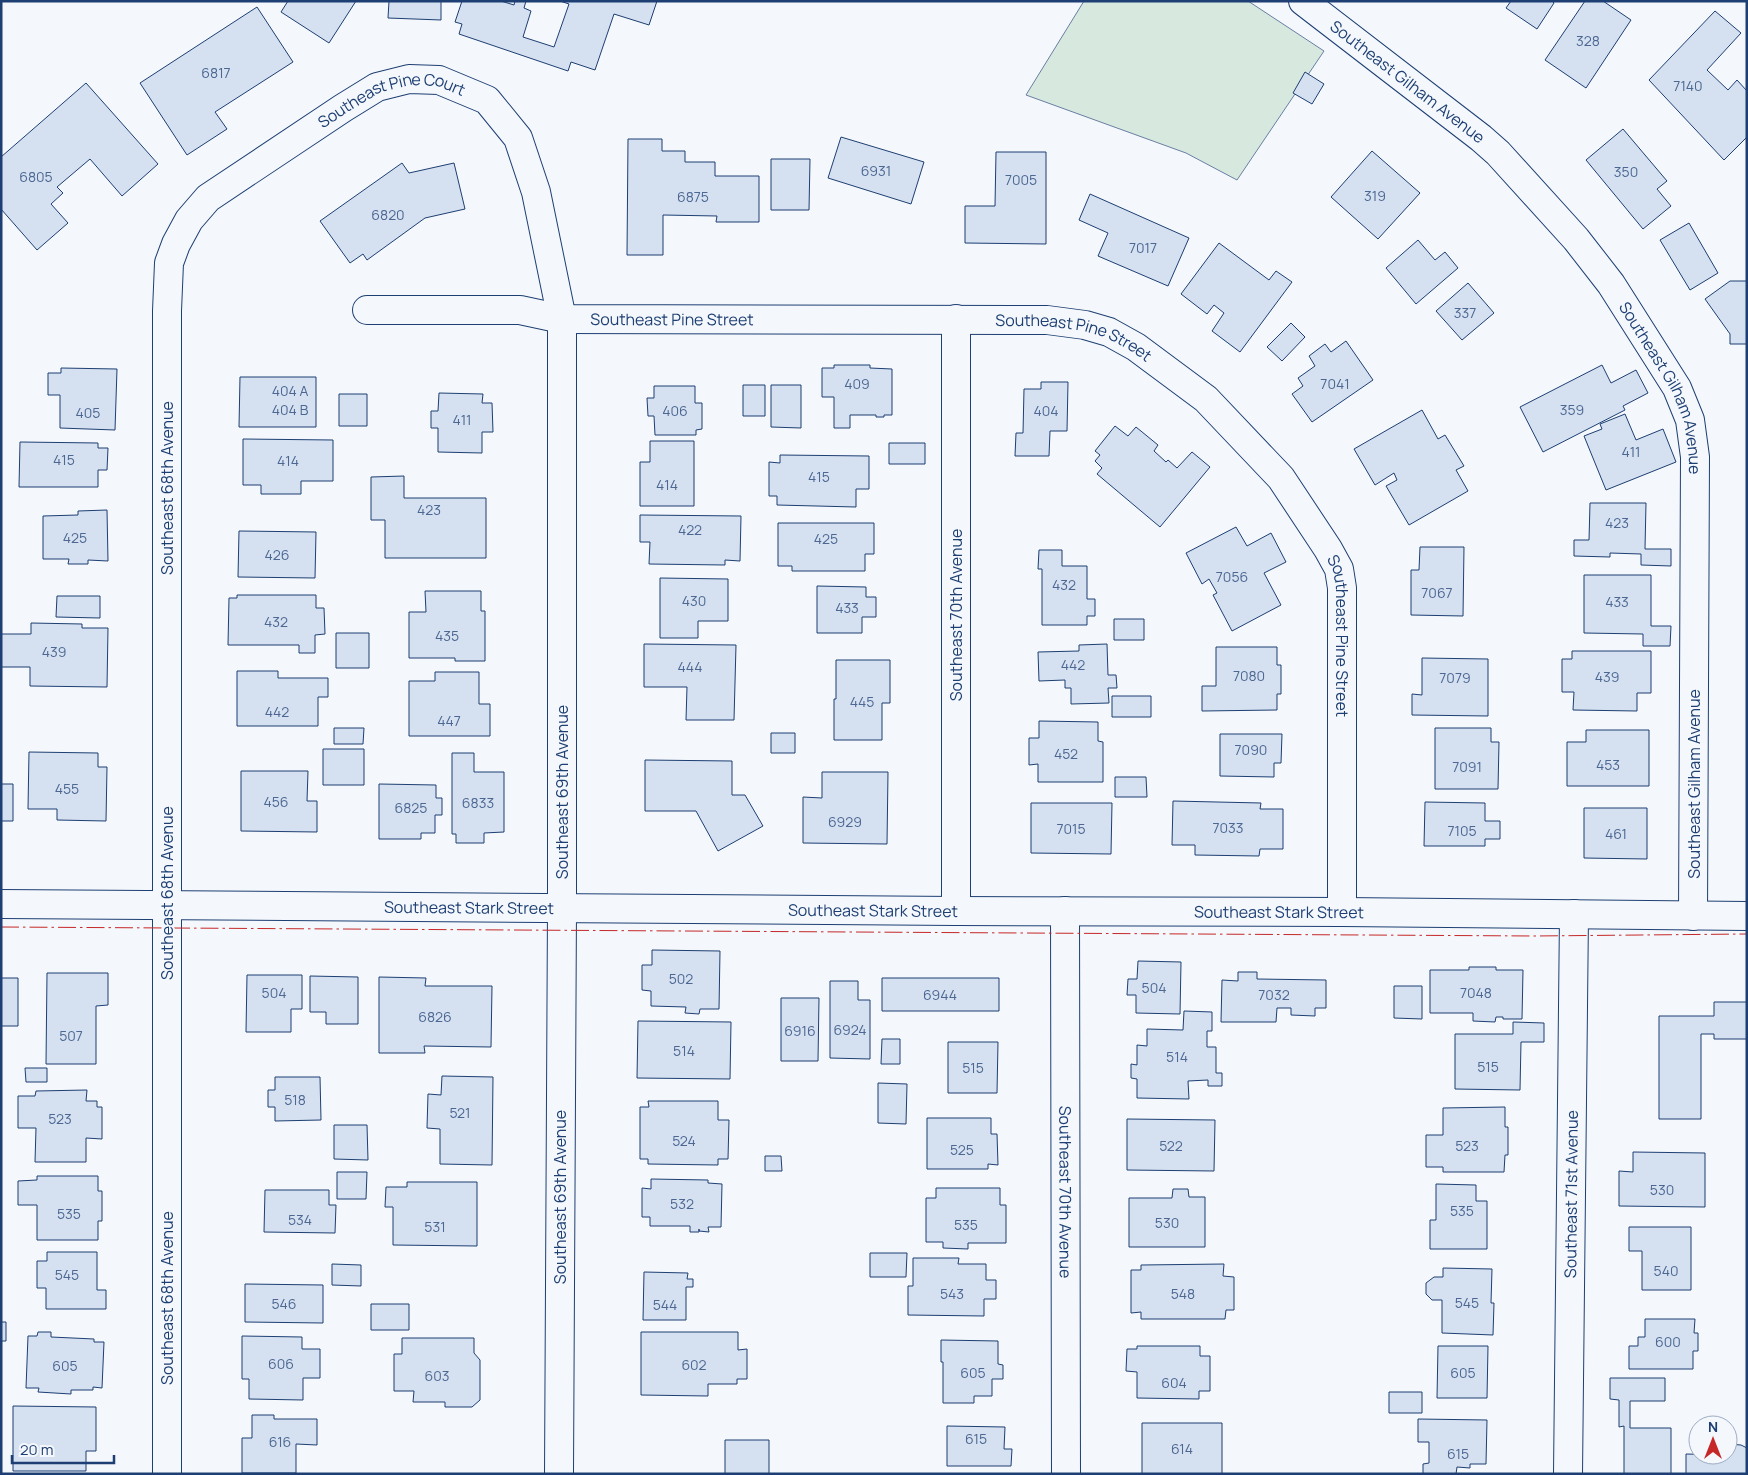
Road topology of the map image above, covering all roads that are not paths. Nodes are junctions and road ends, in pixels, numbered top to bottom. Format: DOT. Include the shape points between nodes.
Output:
graph roads {
  1 [pos="1303,1"];
  2 [pos="368,310"];
  3 [pos="168,312"];
  4 [pos="562,319"];
  5 [pos="956,319"];
  6 [pos="1,904"];
  7 [pos="167,904"];
  8 [pos="562,908"];
  9 [pos="956,911"];
  10 [pos="1065,911"];
  11 [pos="1342,912"];
  12 [pos="1574,914"];
  13 [pos="1693,916"];
  14 [pos="1747,916"];
  15 [pos="167,1474"];
  16 [pos="559,1474"];
  17 [pos="1066,1474"];
  18 [pos="1568,1474"];
  1 -- 13 [label="street, Southeast Gilham Avenue" via="1498,153 1576,239 1611,284 1665,368 1685,406 1695,457"];
  2 -- 4 [label="street, Southeast Pine Street" via="520,310"];
  3 -- 4 [label="street, Southeast Pine Court" via="169,263 189,220 208,198 377,87 409,79 439,80 487,100 518,138 536,192"];
  3 -- 7 [label="street, Southeast 68th Avenue"];
  4 -- 5 [label="street, Southeast Pine Street"];
  4 -- 8 [label="street, Southeast 69th Avenue"];
  5 -- 9 [label="street, Southeast 70th Avenue"];
  5 -- 11 [label="street, Southeast Pine Street" via="1047,320 1085,325 1109,332 1136,347 1206,400 1281,478 1328,549 1338,569 1342,588"];
  6 -- 7 [label="street, Southeast Stark Street"];
  7 -- 8 [label="street, Southeast Stark Street"];
  7 -- 15 [label="street, Southeast 68th Avenue"];
  8 -- 9 [label="street, Southeast Stark Street"];
  8 -- 16 [label="street, Southeast 69th Avenue"];
  9 -- 10 [label="street, Southeast Stark Street"];
  10 -- 11 [label="street, Southeast Stark Street"];
  10 -- 17 [label="street, Southeast 70th Avenue"];
  11 -- 12 [label="street, Southeast Stark Street"];
  12 -- 13 [label="street, Southeast Stark Street"];
  12 -- 18 [label="street, Southeast 71st Avenue"];
  13 -- 14 [label="street, Southeast Stark Street"];
}
